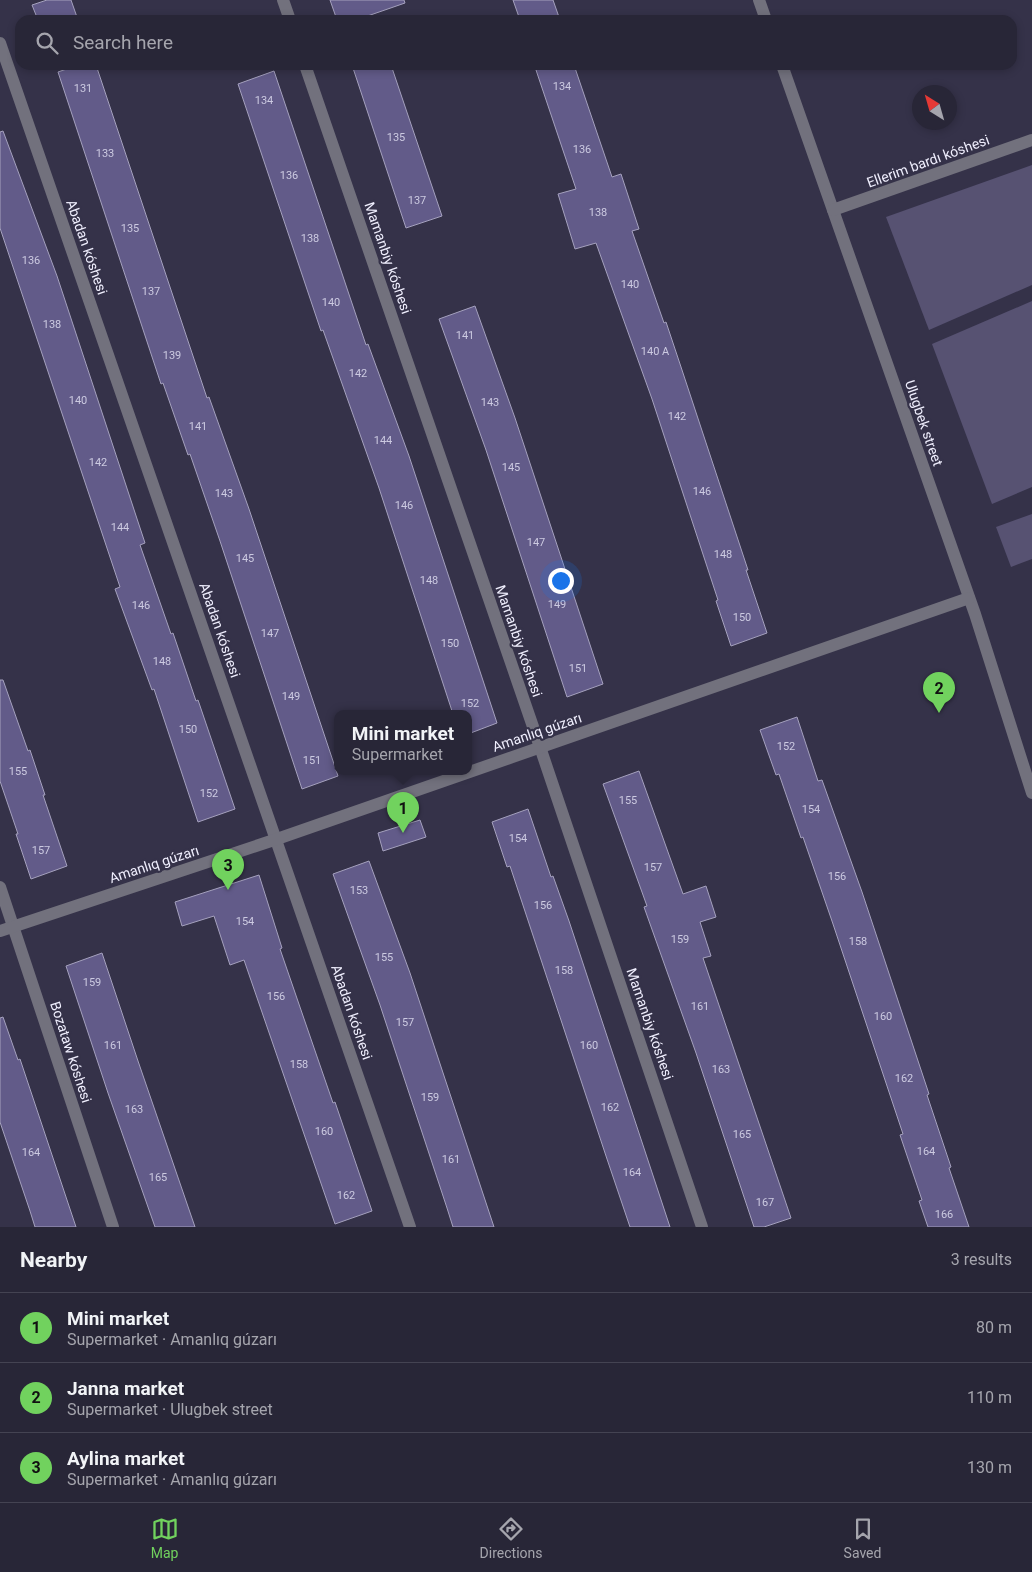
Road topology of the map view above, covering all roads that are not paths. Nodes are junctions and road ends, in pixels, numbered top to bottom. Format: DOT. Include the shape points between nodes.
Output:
graph roads {
  1 [pos="283,0"];
  2 [pos="759,0"];
  3 [pos="288,15"];
  4 [pos="764,15"];
  5 [pos="0,43"];
  6 [pos="307,70"];
  7 [pos="784,70"];
  8 [pos="1032,140"];
  9 [pos="833,210"];
  10 [pos="969,598"];
  11 [pos="540,747"];
  12 [pos="472,771"];
  13 [pos="460,775"];
  14 [pos="1032,793"];
  15 [pos="277,839"];
  16 [pos="0,887"];
  17 [pos="14,926"];
  18 [pos="0,932"];
  19 [pos="113,1227"];
  20 [pos="410,1227"];
  21 [pos="702,1227"];
  1 -- 3 [label="street"];
  2 -- 4 [label="street"];
  5 -- 15 [label="street, Abadan kóshesi"];
  6 -- 11 [label="street, Mamanbiy kóshesi"];
  7 -- 9 [label="street, Ulugbek street"];
  8 -- 9 [label="street, Ellerim bardı kóshesi"];
  9 -- 10 [label="street, Ulugbek street"];
  10 -- 11 [label="street, Amanlıq gúzarı"];
  10 -- 14 [label="street, Ulugbek street"];
  11 -- 12 [label="street, Amanlıq gúzarı"];
  11 -- 21 [label="street, Mamanbiy kóshesi"];
  13 -- 15 [label="street, Amanlıq gúzarı"];
  15 -- 17 [label="street, Amanlıq gúzarı"];
  15 -- 20 [label="street, Abadan kóshesi"];
  16 -- 17 [label="street, Bozataw kóshesi"];
  17 -- 18 [label="street, Amanlıq gúzarı"];
  17 -- 19 [label="street, Bozataw kóshesi"];
}
